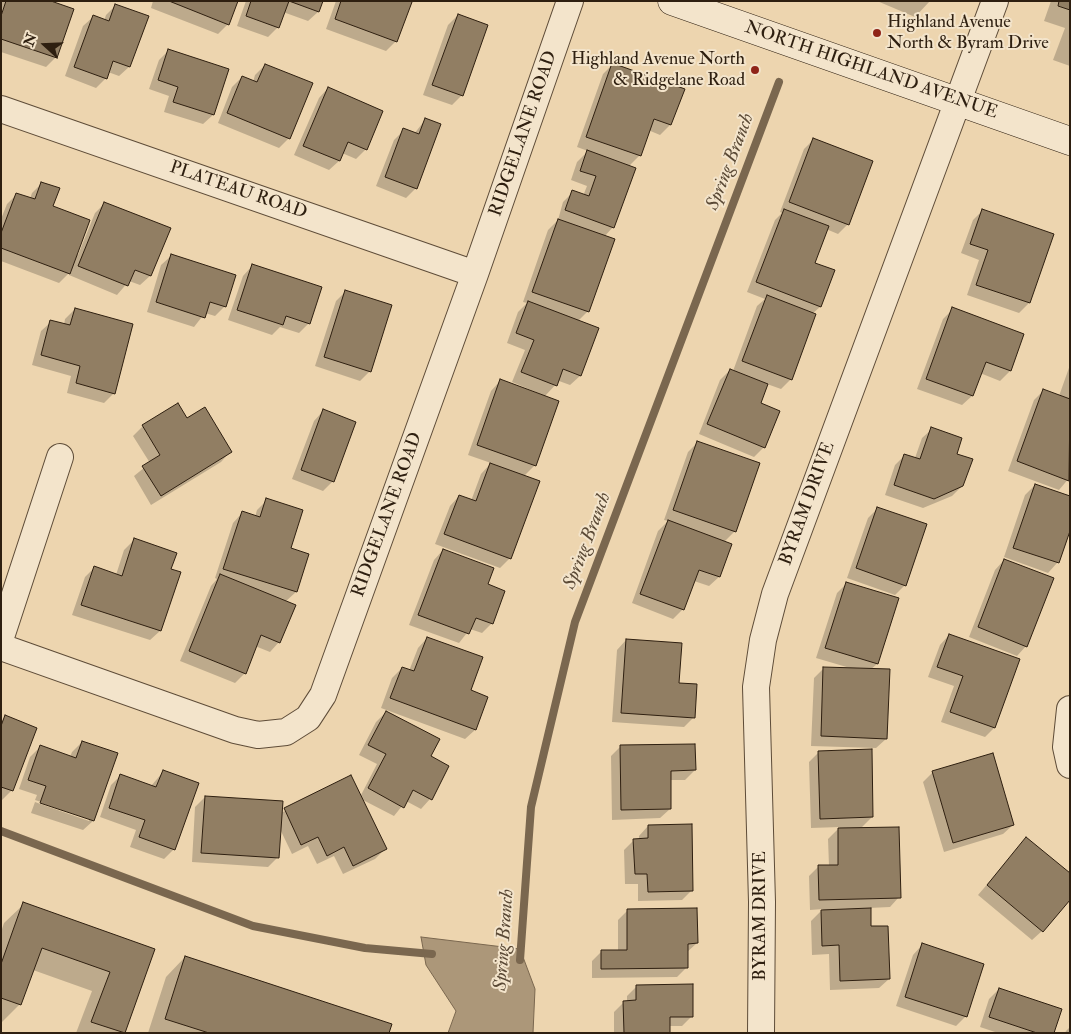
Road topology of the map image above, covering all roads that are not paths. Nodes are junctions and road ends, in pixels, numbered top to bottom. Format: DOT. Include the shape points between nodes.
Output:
graph roads {
  1 [pos="570,1"];
  2 [pos="672,1"];
  3 [pos="995,1"];
  4 [pos="958,102"];
  5 [pos="1,109"];
  6 [pos="1070,141"];
  7 [pos="475,274"];
  8 [pos="60,457"];
  9 [pos="1,637"];
  10 [pos="1,647"];
  11 [pos="1070,709"];
  12 [pos="1070,765"];
  13 [pos="761,1033"];
  1 -- 7 [label="street, RIDGELANE ROAD"];
  2 -- 4 [label="street, NORTH HIGHLAND AVENUE"];
  3 -- 4 [label="street, BYRAM DRIVE"];
  4 -- 6 [label="street, NORTH HIGHLAND AVENUE"];
  4 -- 13 [label="street, BYRAM DRIVE" via="775,594 763,640 756,687 762,902"];
  5 -- 7 [label="street, PLATEAU ROAD"];
  7 -- 10 [label="street, RIDGELANE ROAD" via="323,695 308,718 286,732 258,735 242,732"];
  8 -- 9 [label="street"];
  11 -- 12 [label="street" via="1066,746"];
}
